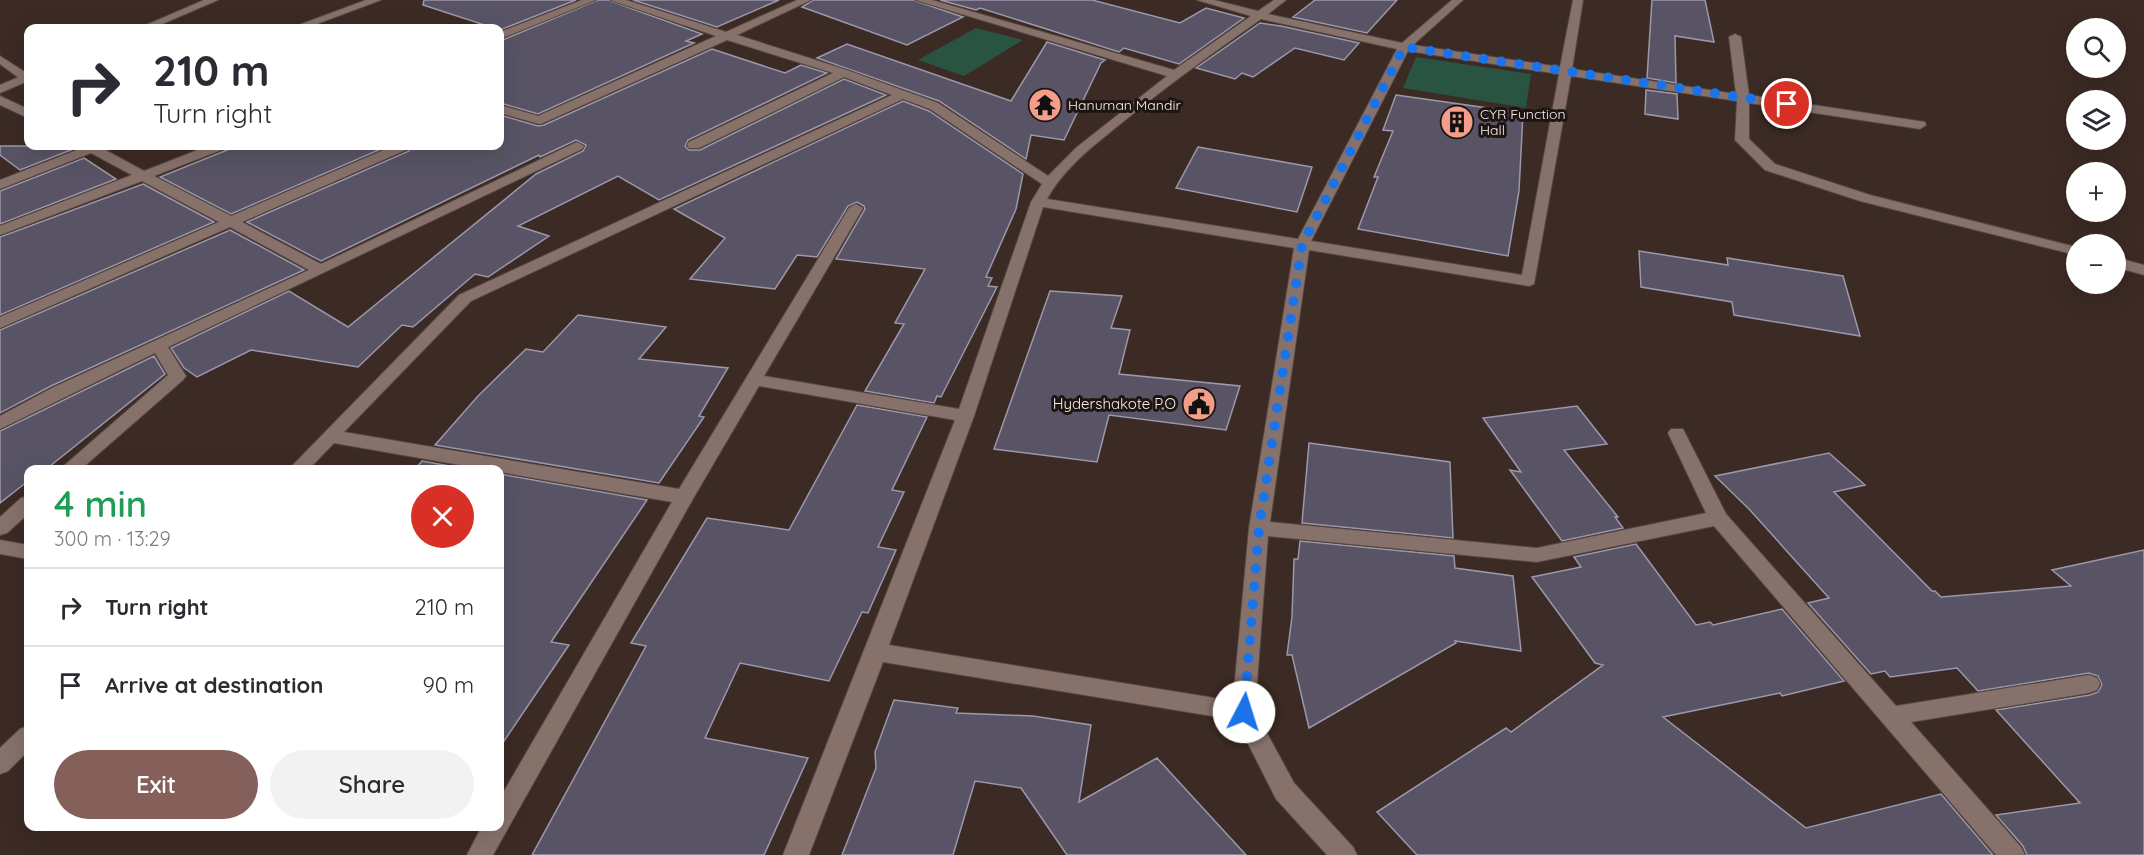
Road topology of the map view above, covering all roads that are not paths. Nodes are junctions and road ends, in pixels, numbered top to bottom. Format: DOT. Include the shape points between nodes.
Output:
graph roads {
  1 [pos="213,0"];
  2 [pos="376,0"];
  3 [pos="591,0"];
  4 [pos="615,0"];
  5 [pos="806,0"];
  6 [pos="921,0"];
  7 [pos="1202,0"];
  8 [pos="1281,0"];
  9 [pos="1458,0"];
  10 [pos="1578,0"];
  11 [pos="1259,15"];
  12 [pos="155,24"];
  13 [pos="308,24"];
  14 [pos="504,34"];
  15 [pos="728,35"];
  16 [pos="1735,37"];
  17 [pos="1404,47"];
  18 [pos="0,59"];
  19 [pos="1565,71"];
  20 [pos="843,72"];
  21 [pos="24,74"];
  22 [pos="1174,74"];
  23 [pos="24,79"];
  24 [pos="0,89"];
  25 [pos="904,94"];
  26 [pos="1743,97"];
  27 [pos="0,100"];
  28 [pos="504,110"];
  29 [pos="24,112"];
  30 [pos="1920,125"];
  31 [pos="577,146"];
  32 [pos="694,146"];
  33 [pos="83,150"];
  34 [pos="96,150"];
  35 [pos="208,150"];
  36 [pos="394,150"];
  37 [pos="142,175"];
  38 [pos="1048,182"];
  39 [pos="0,185"];
  40 [pos="1038,202"];
  41 [pos="856,208"];
  42 [pos="232,222"];
  43 [pos="0,231"];
  44 [pos="1302,245"];
  45 [pos="2066,248"];
  46 [pos="2126,265"];
  47 [pos="321,270"];
  48 [pos="2144,270"];
  49 [pos="0,323"];
  50 [pos="159,346"];
  51 [pos="754,380"];
  52 [pos="965,416"];
  53 [pos="0,423"];
  54 [pos="1677,433"];
  55 [pos="330,436"];
  56 [pos="74,465"];
  57 [pos="302,465"];
  58 [pos="498,465"];
  59 [pos="504,466"];
  60 [pos="684,497"];
  61 [pos="24,507"];
  62 [pos="1718,518"];
  63 [pos="0,528"];
  64 [pos="1259,528"];
  65 [pos="0,547"];
  66 [pos="24,551"];
  67 [pos="876,652"];
  68 [pos="2089,684"];
  69 [pos="1244,712"];
  70 [pos="1891,716"];
  71 [pos="24,740"];
  72 [pos="0,764"];
  73 [pos="504,813"];
  74 [pos="493,831"];
  75 [pos="480,855"];
  76 [pos="796,855"];
  77 [pos="1344,855"];
  78 [pos="2012,855"];
  1 -- 12 [label="street"];
  2 -- 13 [label="street"];
  3 -- 14 [label="street"];
  4 -- 15 [label="street"];
  5 -- 15 [label="street"];
  6 -- 22 [label="street"];
  7 -- 11 [label="street"];
  8 -- 11 [label="street"];
  9 -- 17 [label="street"];
  10 -- 19 [label="street"];
  11 -- 17 [label="street"];
  11 -- 22 [label="street"];
  15 -- 20 [label="street"];
  15 -- 28 [label="street" via="539,120"];
  16 -- 26 [label="street"];
  17 -- 19 [label="street"];
  17 -- 44 [label="street"];
  18 -- 21 [label="street"];
  19 -- 26 [label="street"];
  19 -- 44 [label="street" via="1529,281"];
  20 -- 25 [label="street"];
  20 -- 32 [label="street"];
  22 -- 38 [label="street"];
  23 -- 24 [label="street"];
  25 -- 38 [label="street" via="934,106"];
  25 -- 55 [label="street" via="465,298"];
  26 -- 30 [label="street"];
  26 -- 45 [label="street" via="1742,140 1770,167 1865,198"];
  27 -- 29 [label="street"];
  31 -- 47 [label="street"];
  33 -- 39 [label="street"];
  34 -- 37 [label="street"];
  35 -- 37 [label="street"];
  36 -- 42 [label="street"];
  37 -- 42 [label="street"];
  37 -- 43 [label="street"];
  38 -- 40 [label="street"];
  40 -- 44 [label="street"];
  40 -- 52 [label="street"];
  41 -- 51 [label="street"];
  42 -- 47 [label="street"];
  42 -- 49 [label="street"];
  44 -- 64 [label="street"];
  46 -- 48 [label="street"];
  47 -- 50 [label="street"];
  50 -- 53 [label="street"];
  50 -- 56 [label="street" via="177,376"];
  51 -- 52 [label="street"];
  51 -- 60 [label="street"];
  52 -- 67 [label="street"];
  54 -- 62 [label="street"];
  55 -- 57 [label="street"];
  55 -- 58 [label="street"];
  59 -- 60 [label="street"];
  60 -- 73 [label="street"];
  61 -- 63 [label="street"];
  62 -- 64 [label="street" via="1537,555"];
  62 -- 70 [label="street"];
  64 -- 69 [label="street"];
  65 -- 66 [label="street"];
  67 -- 69 [label="street"];
  67 -- 76 [label="street"];
  68 -- 70 [label="street"];
  69 -- 77 [label="street" via="1285,792"];
  70 -- 78 [label="street"];
  71 -- 72 [label="street"];
  74 -- 75 [label="street"];
}
